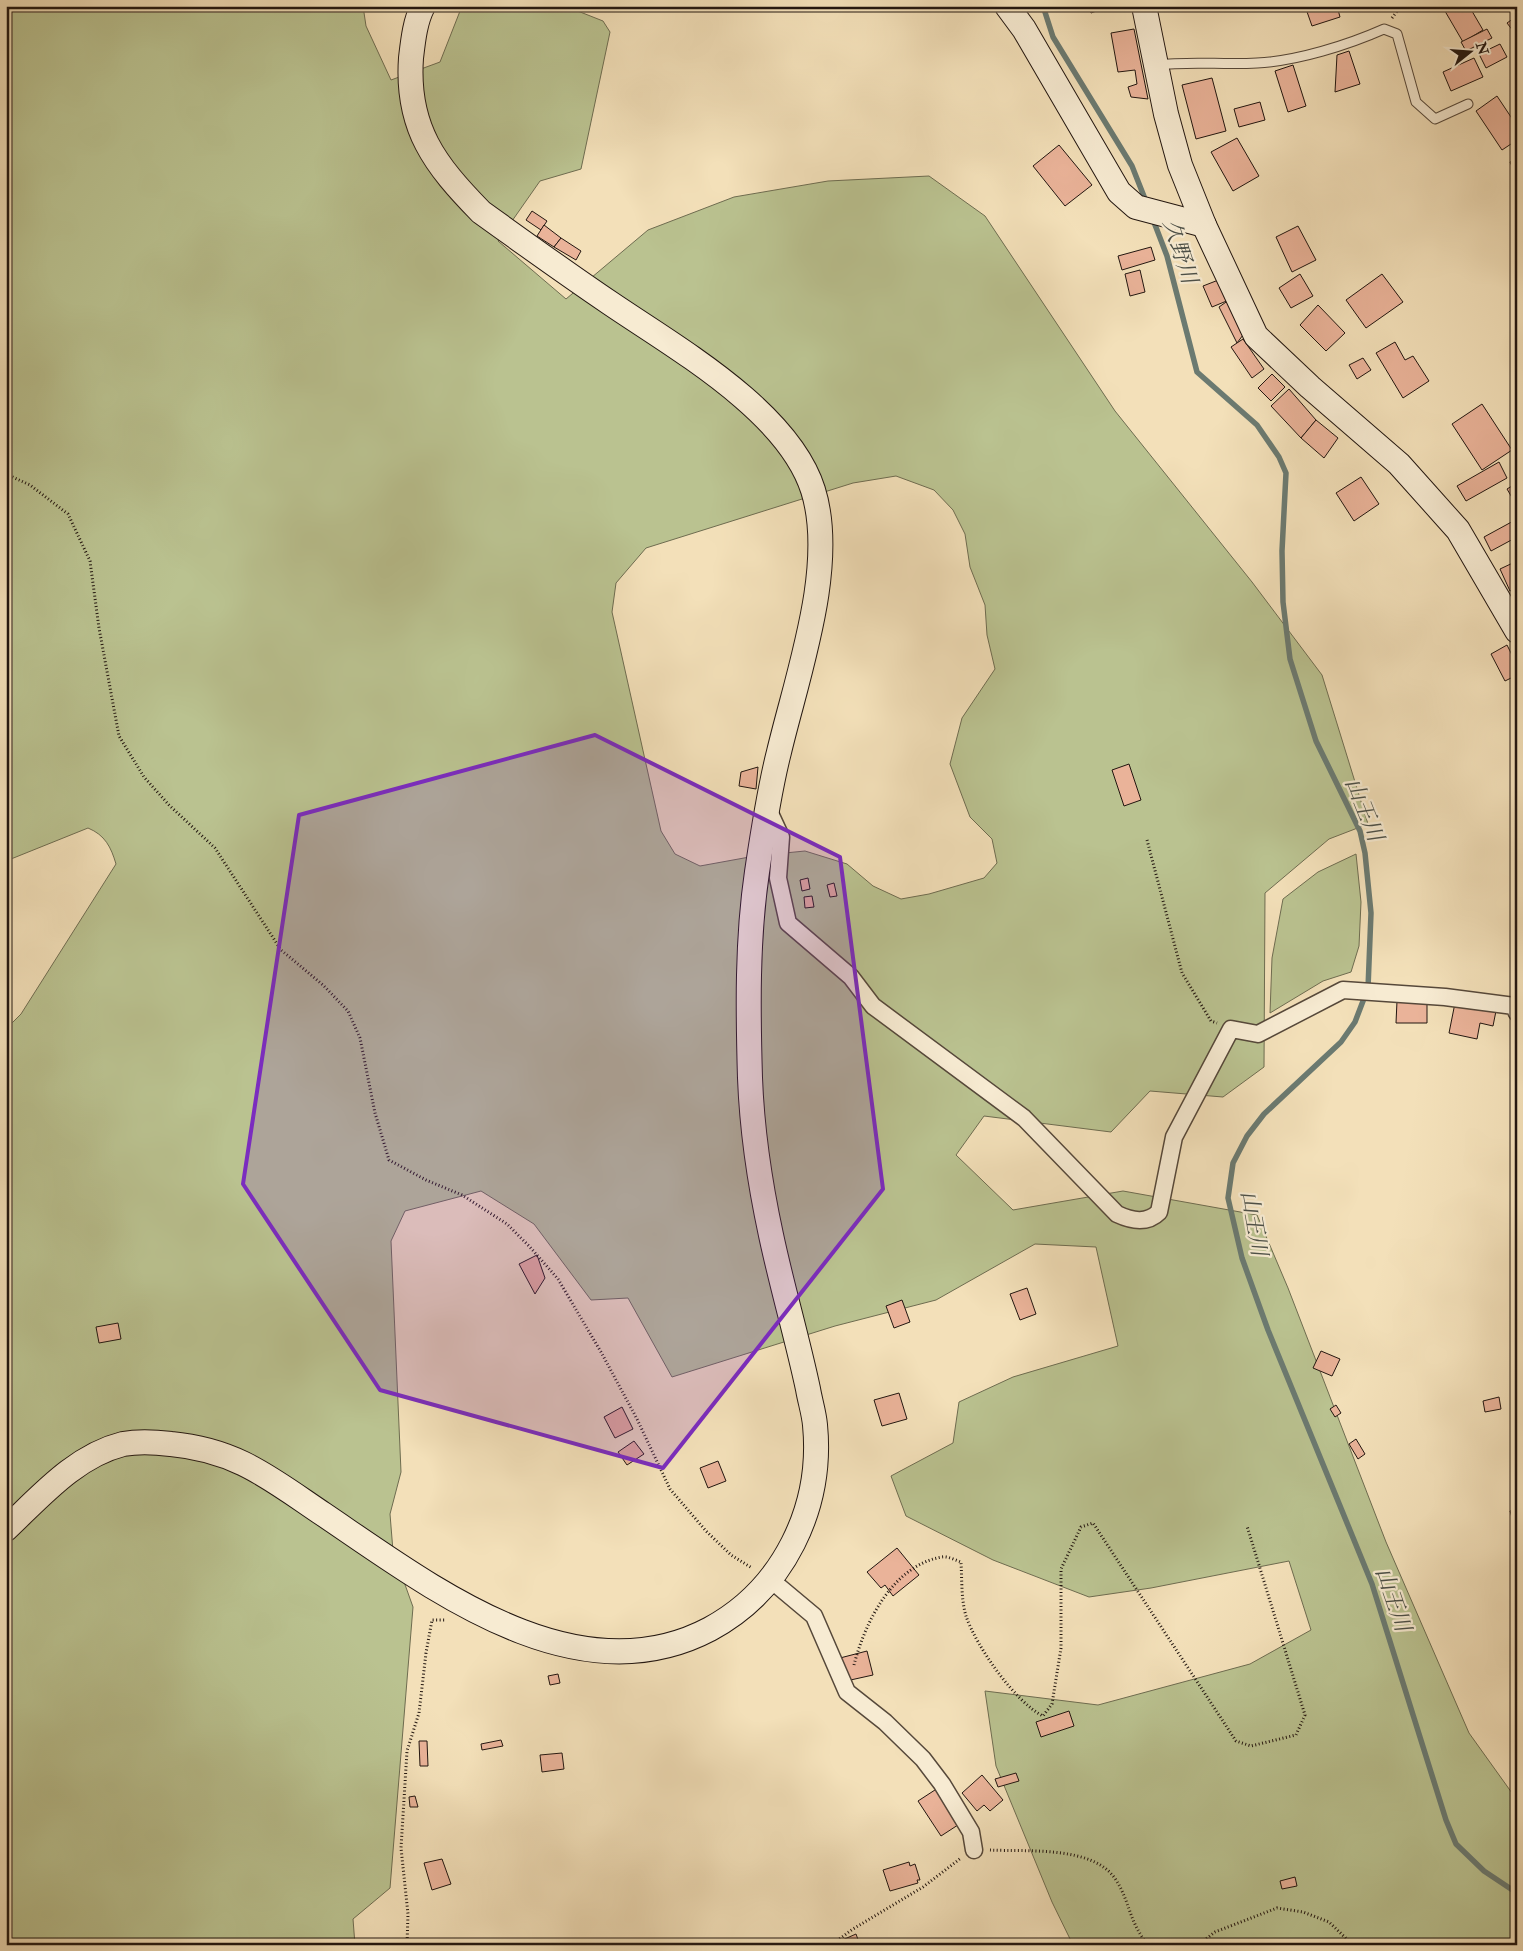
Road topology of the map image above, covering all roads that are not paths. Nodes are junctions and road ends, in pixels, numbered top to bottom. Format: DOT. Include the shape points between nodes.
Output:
graph roads {
  1 [pos="423,6"];
  2 [pos="1007,6"];
  3 [pos="1144,6"];
  4 [pos="1155,65"];
  5 [pos="1468,104"];
  6 [pos="1204,225"];
  7 [pos="1517,631"];
  8 [pos="768,809"];
  9 [pos="1517,1013"];
  10 [pos="6,1529"];
  11 [pos="771,1580"];
  12 [pos="974,1850"];
  1 -- 8 [label="street" via="412,42 410,76 413,100 419,126 432,155 447,177 481,212 741,396 787,440 802,465 813,491 820,552 813,613 776,761"];
  2 -- 6 [label="street" via="1119,192 1136,206"];
  3 -- 4 [label="street"];
  4 -- 5 [label="lane" via="1260,63 1300,56 1365,38 1384,29 1398,34 1416,102 1435,119"];
  4 -- 6 [label="street" via="1180,165"];
  6 -- 7 [label="street" via="1256,336 1310,388 1399,464 1458,530"];
  8 -- 9 [label="street" via="781,836 778,878 788,923 851,977 873,1006 1024,1118 1118,1214 1133,1221 1152,1219 1159,1212 1174,1137 1231,1029 1258,1034 1344,990 1514,1006"];
  8 -- 11 [label="street" via="756,876 752,923 750,1087 771,1235 815,1426 811,1501 794,1543"];
  10 -- 11 [label="street" via="58,1478 121,1445 146,1442 215,1450 259,1470 418,1578 507,1625 544,1640 584,1650 638,1650 692,1638 741,1610"];
  11 -- 12 [label="street" via="814,1616 847,1692 886,1722 923,1759 942,1784 971,1832"];
}
